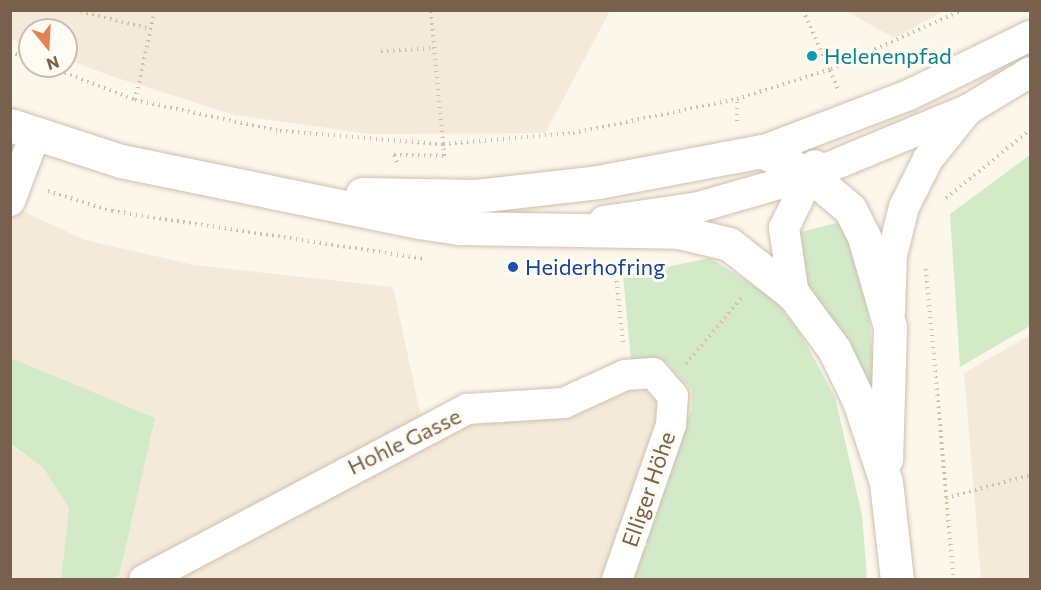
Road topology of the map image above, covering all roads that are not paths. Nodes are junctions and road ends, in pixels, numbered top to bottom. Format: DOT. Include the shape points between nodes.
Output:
graph roads {
  1 [pos="1030,36"];
  2 [pos="1030,72"];
  3 [pos="969,109"];
  4 [pos="835,124"];
  5 [pos="22,130"];
  6 [pos="762,151"];
  7 [pos="810,176"];
  8 [pos="270,190"];
  9 [pos="10,201"];
  10 [pos="565,226"];
  11 [pos="794,295"];
  12 [pos="890,327"];
  13 [pos="669,389"];
  14 [pos="886,482"];
  15 [pos="144,579"];
  16 [pos="617,579"];
  17 [pos="897,579"];
  1 -- 4 [label="street"];
  2 -- 3 [label="street"];
  3 -- 7 [label="street"];
  3 -- 12 [label="street" via="928,159 904,207 892,255"];
  4 -- 6 [label="street"];
  4 -- 7 [label="street"];
  5 -- 8 [label="street" via="121,161"];
  5 -- 9 [label="street"];
  6 -- 7 [label="street"];
  6 -- 8 [label="street" via="598,182 476,196"];
  7 -- 10 [label="street" via="699,207"];
  7 -- 11 [label="street" via="784,228"];
  7 -- 12 [label="street" via="850,209 864,237"];
  8 -- 10 [label="street" via="459,228"];
  10 -- 11 [label="street" via="679,232 729,244 766,269"];
  11 -- 14 [label="street" via="834,349 859,401"];
  12 -- 14 [label="street"];
  13 -- 15 [label="street, Hohle Gasse" via="653,374 626,375 564,404 467,409"];
  13 -- 16 [label="street, Elliger Höhe" via="671,425"];
  14 -- 17 [label="street"];
}
